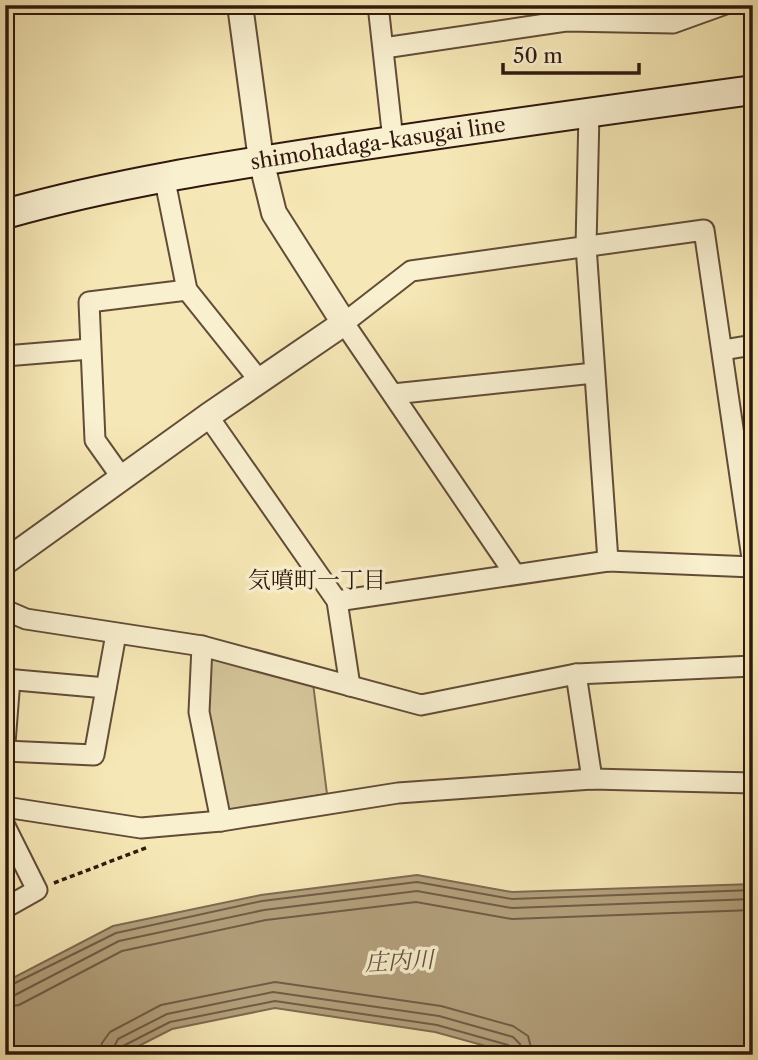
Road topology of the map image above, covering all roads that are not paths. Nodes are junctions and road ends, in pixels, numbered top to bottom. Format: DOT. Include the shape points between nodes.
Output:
graph roads {
  1 [pos="240,5"];
  2 [pos="378,5"];
  3 [pos="723,5"];
  4 [pos="702,9"];
  5 [pos="384,48"];
  6 [pos="753,90"];
  7 [pos="589,113"];
  8 [pos="393,140"];
  9 [pos="261,160"];
  10 [pos="164,176"];
  11 [pos="5,214"];
  12 [pos="586,247"];
  13 [pos="187,290"];
  14 [pos="344,323"];
  15 [pos="753,345"];
  16 [pos="90,349"];
  17 [pos="723,350"];
  18 [pos="5,356"];
  19 [pos="594,373"];
  20 [pos="260,380"];
  21 [pos="393,394"];
  22 [pos="208,416"];
  23 [pos="122,478"];
  24 [pos="608,561"];
  25 [pos="5,562"];
  26 [pos="753,566"];
  27 [pos="514,573"];
  28 [pos="337,601"];
  29 [pos="5,610"];
  30 [pos="116,634"];
  31 [pos="202,646"];
  32 [pos="753,666"];
  33 [pos="576,674"];
  34 [pos="8,679"];
  35 [pos="350,686"];
  36 [pos="106,688"];
  37 [pos="5,743"];
  38 [pos="5,751"];
  39 [pos="592,779"];
  40 [pos="753,783"];
  41 [pos="5,807"];
  42 [pos="221,821"];
  43 [pos="5,826"];
  44 [pos="5,908"];
  1 -- 9 [label="street"];
  2 -- 5 [label="street"];
  3 -- 4 [label="street"];
  4 -- 5 [label="street" via="674,23 566,21"];
  5 -- 8 [label="street"];
  6 -- 7 [label="main road, shimohadaga-kasugai line"];
  7 -- 8 [label="main road, shimohadaga-kasugai line"];
  7 -- 12 [label="street"];
  8 -- 9 [label="main road, shimohadaga-kasugai line"];
  9 -- 10 [label="main road, shimohadaga-kasugai line"];
  9 -- 14 [label="street" via="274,213"];
  10 -- 11 [label="main road, shimohadaga-kasugai line"];
  10 -- 13 [label="street"];
  12 -- 14 [label="street" via="411,271"];
  12 -- 17 [label="street" via="704,230"];
  12 -- 19 [label="street"];
  13 -- 16 [label="street" via="89,302"];
  13 -- 20 [label="street"];
  14 -- 20 [label="street"];
  14 -- 21 [label="street"];
  15 -- 17 [label="street"];
  16 -- 18 [label="street"];
  16 -- 23 [label="street" via="95,440"];
  17 -- 26 [label="street"];
  19 -- 21 [label="street"];
  19 -- 24 [label="street"];
  20 -- 22 [label="street"];
  21 -- 27 [label="street"];
  22 -- 23 [label="street"];
  22 -- 28 [label="street"];
  23 -- 25 [label="street"];
  24 -- 26 [label="street"];
  24 -- 27 [label="street"];
  27 -- 28 [label="street"];
  28 -- 35 [label="street"];
  29 -- 30 [label="street"];
  30 -- 31 [label="street"];
  30 -- 36 [label="street"];
  31 -- 35 [label="street"];
  31 -- 42 [label="street" via="199,712"];
  32 -- 33 [label="street"];
  33 -- 35 [label="street" via="421,705"];
  33 -- 39 [label="street"];
  34 -- 36 [label="street"];
  34 -- 37 [label="street"];
  36 -- 38 [label="street" via="94,755"];
  39 -- 40 [label="street"];
  39 -- 42 [label="street" via="398,793"];
  41 -- 42 [label="street" via="141,828"];
  43 -- 44 [label="street" via="37,890"];
}
